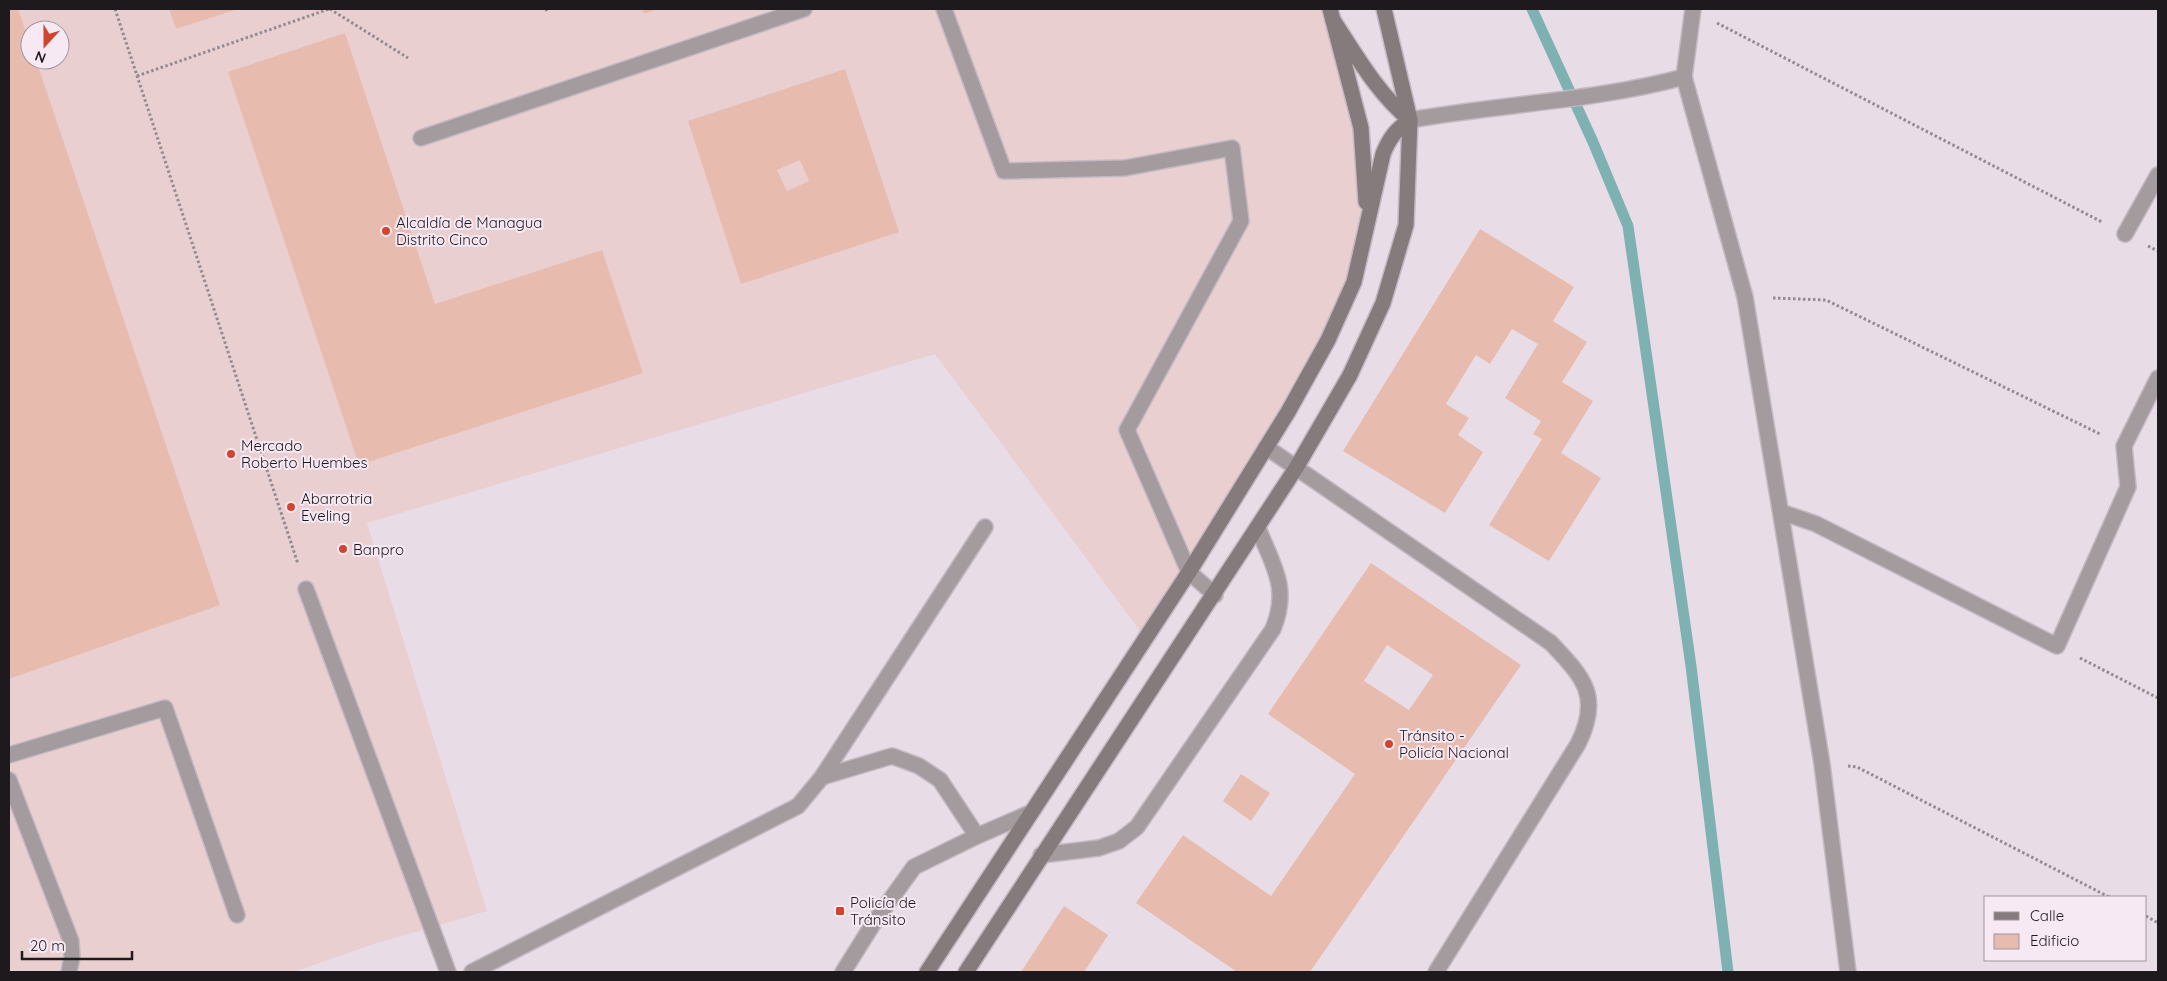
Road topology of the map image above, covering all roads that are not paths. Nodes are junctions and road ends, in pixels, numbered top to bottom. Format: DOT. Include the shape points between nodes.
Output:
graph roads {
  1 [pos="804,9"];
  2 [pos="944,9"];
  3 [pos="1384,9"];
  4 [pos="1692,10"];
  5 [pos="1332,15"];
  6 [pos="1684,77"];
  7 [pos="1410,120"];
  8 [pos="421,138"];
  9 [pos="2158,175"];
  10 [pos="1367,221"];
  11 [pos="2125,234"];
  12 [pos="2158,378"];
  13 [pos="1266,447"];
  14 [pos="1296,468"];
  15 [pos="1781,512"];
  16 [pos="985,527"];
  17 [pos="1258,528"];
  18 [pos="1189,572"];
  19 [pos="306,589"];
  20 [pos="1214,594"];
  21 [pos="9,755"];
  22 [pos="822,778"];
  23 [pos="9,780"];
  24 [pos="1030,813"];
  25 [pos="977,836"];
  26 [pos="1041,855"];
  27 [pos="237,915"];
  28 [pos="69,972"];
  29 [pos="448,972"];
  30 [pos="472,972"];
  31 [pos="843,972"];
  32 [pos="927,972"];
  33 [pos="966,972"];
  34 [pos="1436,972"];
  35 [pos="1848,972"];
  1 -- 8 [label="street"];
  2 -- 18 [label="street" via="1004,171 1125,168 1232,148 1241,221 1127,430"];
  3 -- 7 [label="main road"];
  4 -- 6 [label="street"];
  5 -- 7 [label="main road" via="1374,82"];
  5 -- 10 [label="main road" via="1361,128"];
  6 -- 7 [label="street" via="1598,95"];
  6 -- 15 [label="street" via="1744,297"];
  7 -- 10 [label="main road" via="1399,127 1390,139 1378,170"];
  7 -- 14 [label="main road" via="1406,225 1383,303 1350,375"];
  9 -- 11 [label="street"];
  10 -- 13 [label="main road" via="1354,282 1328,340"];
  12 -- 15 [label="street" via="2124,446 2128,488 2057,646 1816,524"];
  13 -- 14 [label="street"];
  13 -- 18 [label="main road"];
  14 -- 17 [label="main road"];
  14 -- 34 [label="street" via="1551,643 1586,686 1585,729 1578,744"];
  15 -- 35 [label="street" via="1822,764"];
  16 -- 22 [label="street"];
  17 -- 20 [label="main road"];
  17 -- 26 [label="street" via="1281,586 1279,614 1272,629 1137,827 1119,841 1099,848"];
  18 -- 20 [label="street"];
  18 -- 24 [label="main road"];
  19 -- 29 [label="street"];
  20 -- 26 [label="main road"];
  21 -- 27 [label="street" via="165,708"];
  22 -- 25 [label="street" via="892,756 919,766 940,780"];
  22 -- 30 [label="street" via="798,806"];
  23 -- 28 [label="street" via="71,941"];
  24 -- 25 [label="street"];
  24 -- 32 [label="main road"];
  25 -- 31 [label="street" via="914,867"];
  26 -- 33 [label="main road"];
}
